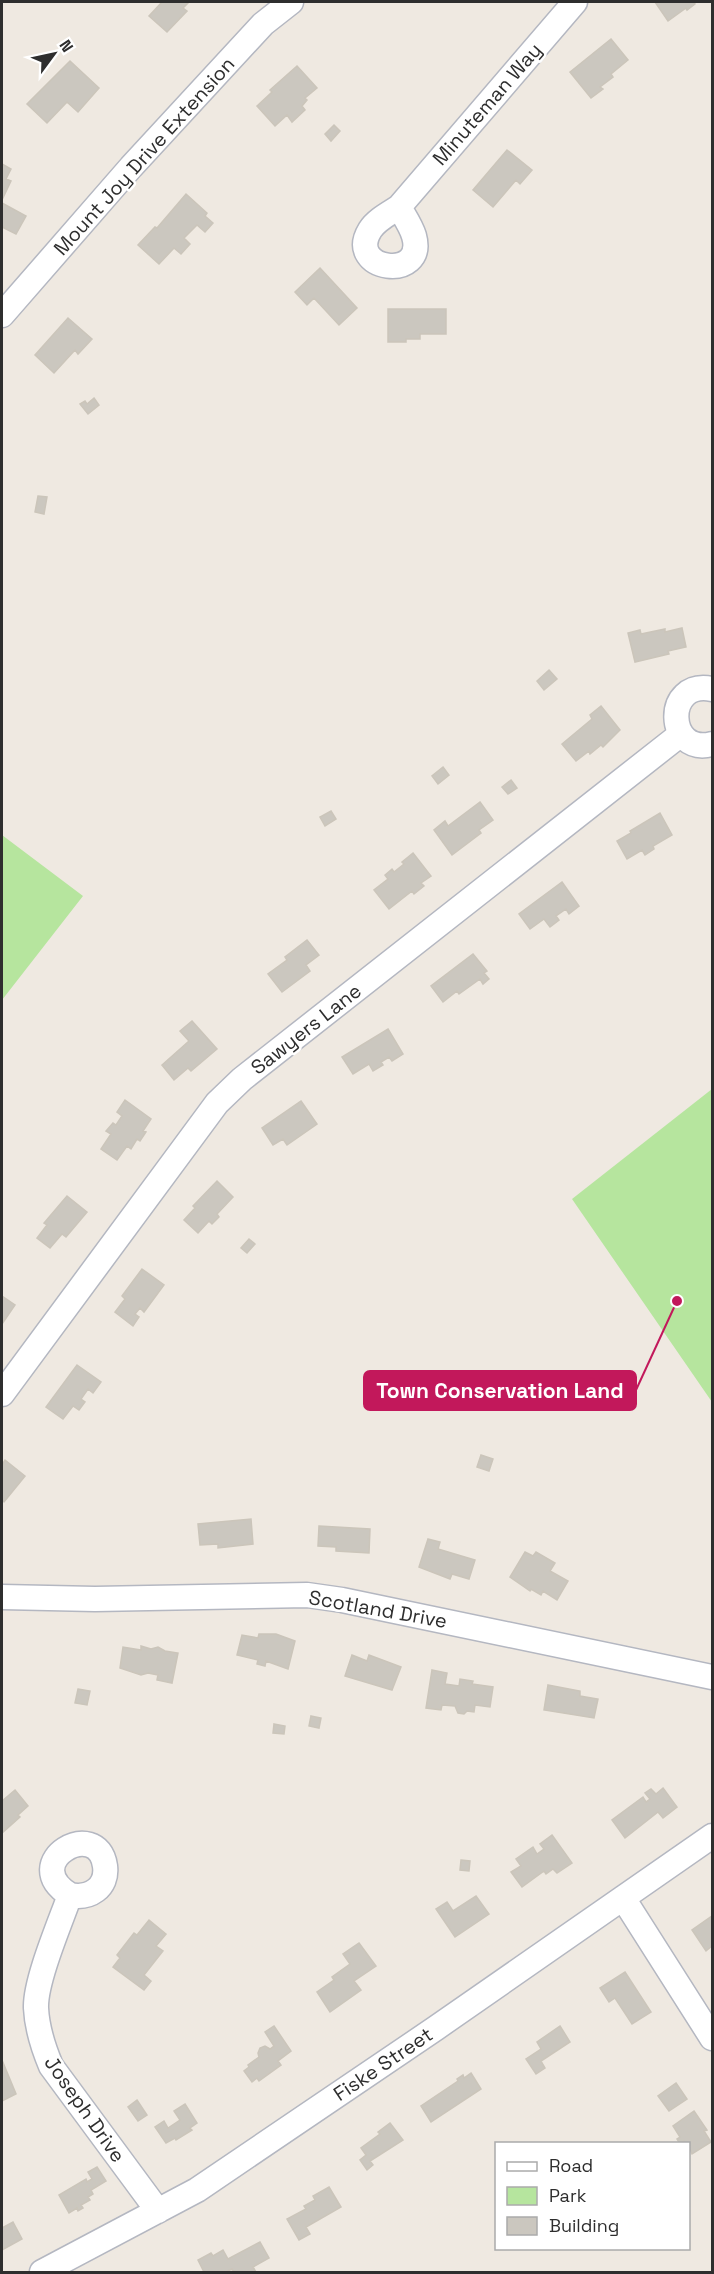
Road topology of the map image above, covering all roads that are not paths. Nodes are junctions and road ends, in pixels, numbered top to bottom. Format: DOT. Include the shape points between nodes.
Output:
graph roads {
  1 [pos="291,2"];
  2 [pos="574,2"];
  3 [pos="399,207"];
  4 [pos="2,315"];
  5 [pos="712,689"];
  6 [pos="681,734"];
  7 [pos="712,744"];
  8 [pos="2,1394"];
  9 [pos="2,1597"];
  10 [pos="712,1677"];
  11 [pos="712,1836"];
  12 [pos="70,1895"];
  13 [pos="622,1898"];
  14 [pos="712,2038"];
  15 [pos="158,2211"];
  16 [pos="42,2272"];
  1 -- 4 [label="street, Mount Joy Drive Extension" via="263,24"];
  2 -- 3 [label="street, Minuteman Way"];
  5 -- 6 [label="street" via="696,689 681,699 676,717"];
  6 -- 7 [label="street" via="698,745"];
  6 -- 8 [label="street, Sawyers Lane" via="242,1079 217,1103"];
  9 -- 10 [label="street, Scotland Drive" via="307,1595"];
  11 -- 13 [label="street, Fiske Street"];
  12 -- 15 [label="street, Joseph Drive" via="39,1985 36,2005 42,2046 51,2067"];
  13 -- 14 [label="street"];
  13 -- 15 [label="street, Fiske Street" via="217,2177"];
  15 -- 16 [label="street, Fiske Street"];
}
